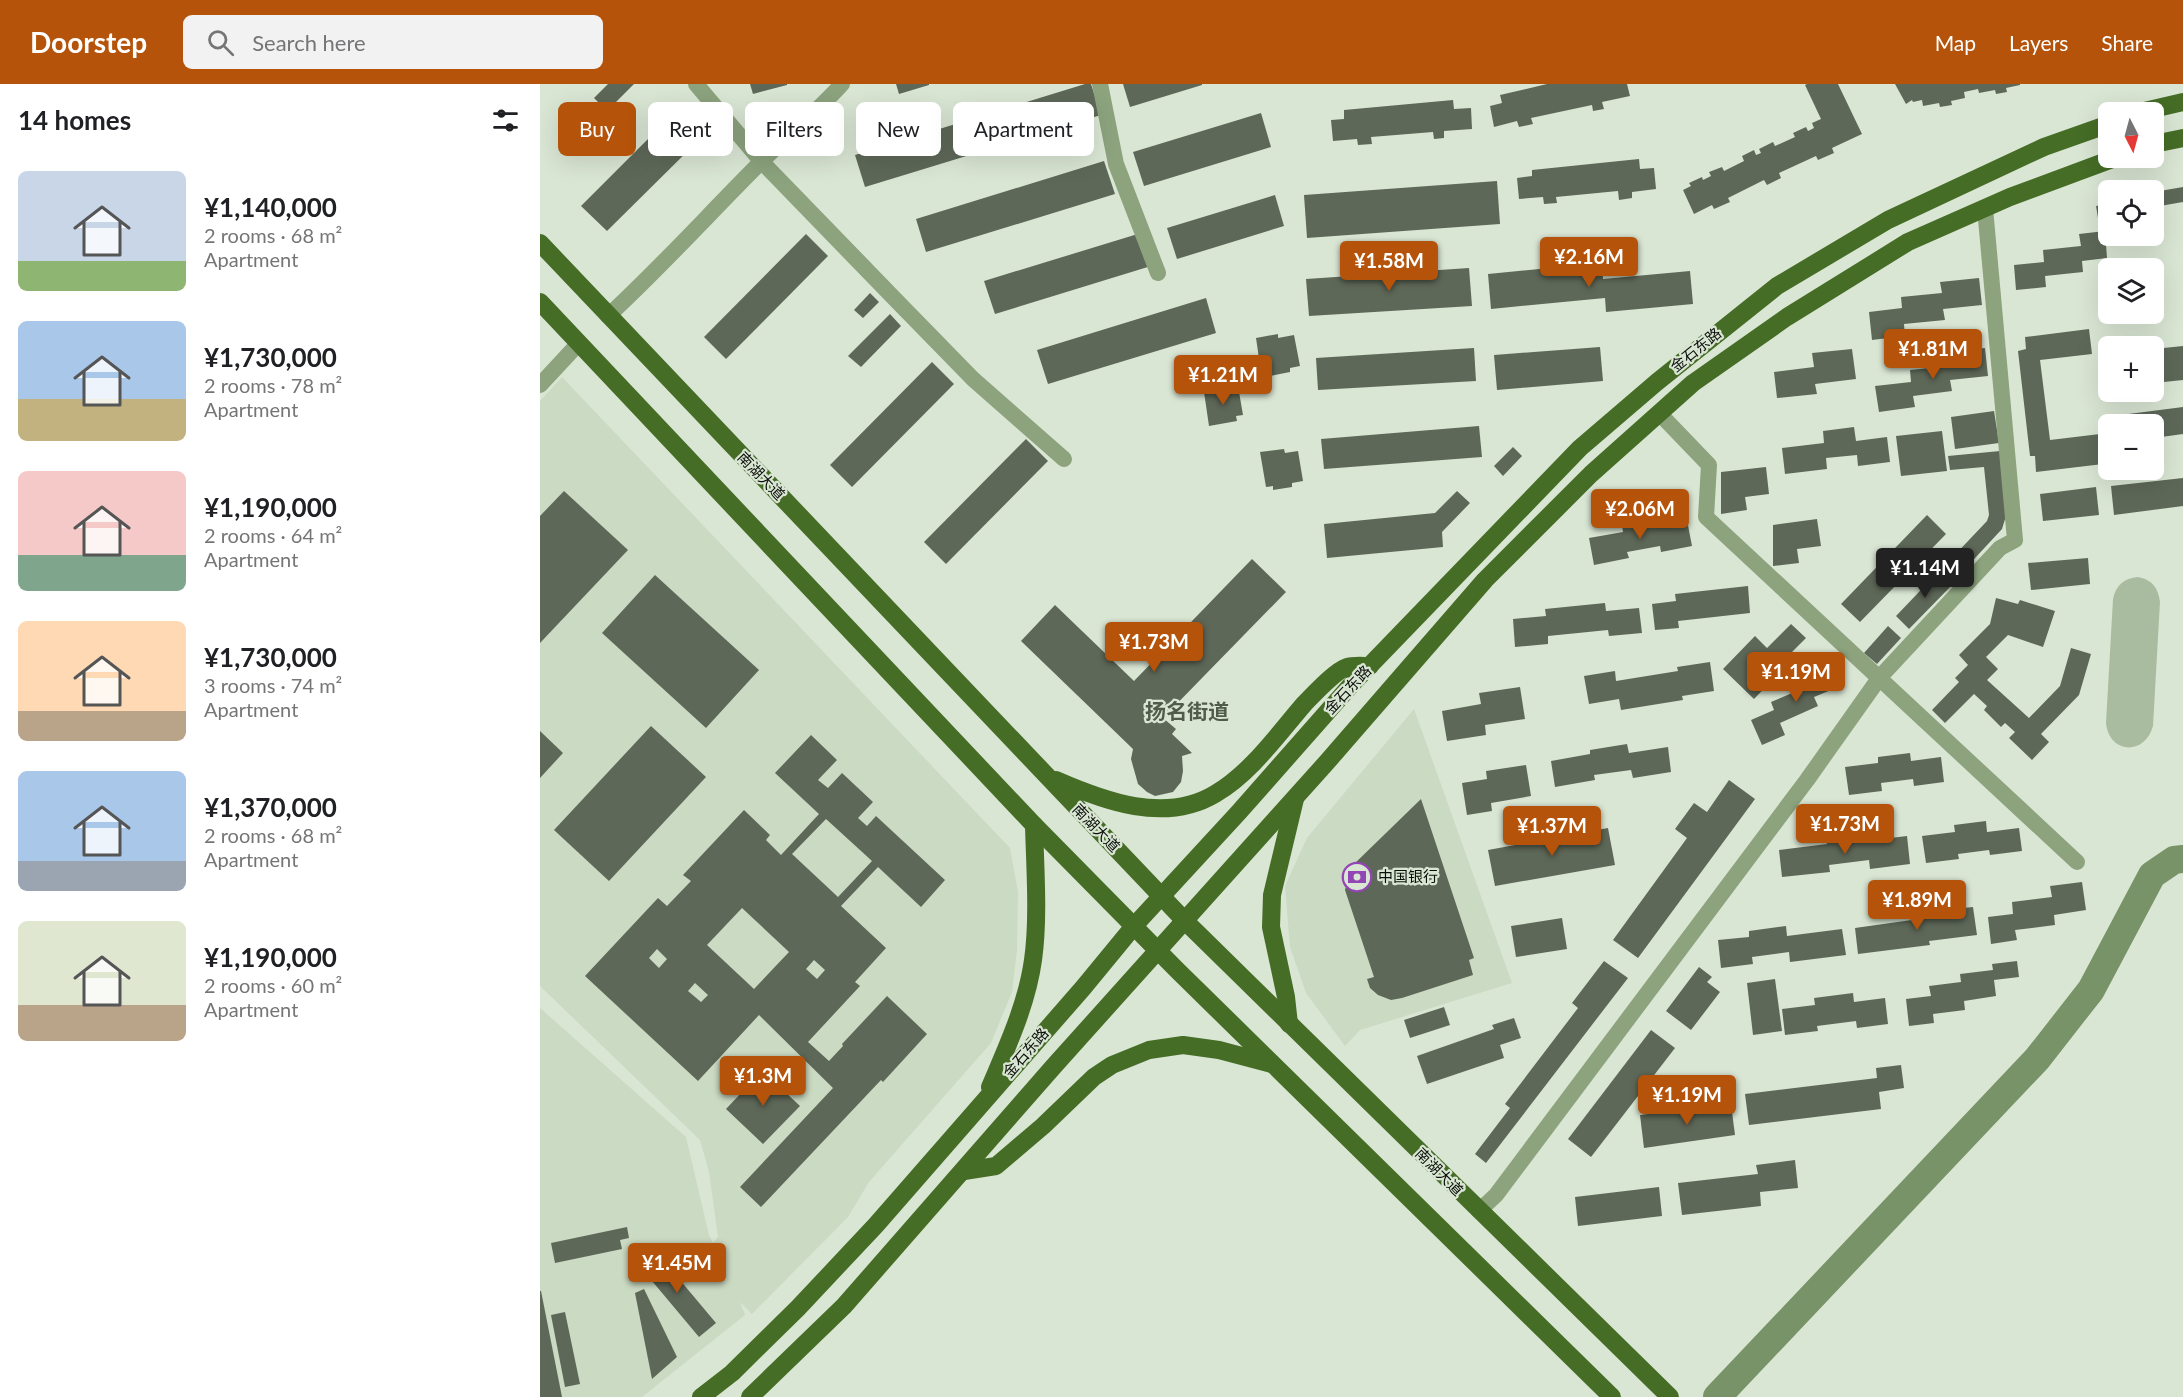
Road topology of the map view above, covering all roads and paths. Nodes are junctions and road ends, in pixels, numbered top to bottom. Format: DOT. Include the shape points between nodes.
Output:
graph roads {
  1 [pos="696,84"];
  2 [pos="842,84"];
  3 [pos="1100,84"];
  4 [pos="2183,102"];
  5 [pos="2164,106"];
  6 [pos="2098,128"];
  7 [pos="2183,138"];
  8 [pos="2164,142"];
  9 [pos="762,162"];
  10 [pos="2098,164"];
  11 [pos="1984,208"];
  12 [pos="540,243"];
  13 [pos="1158,273"];
  14 [pos="540,302"];
  15 [pos="608,315"];
  16 [pos="579,343"];
  17 [pos="540,385"];
  18 [pos="1659,413"];
  19 [pos="1064,459"];
  20 [pos="1370,666"];
  21 [pos="1881,677"];
  22 [pos="1047,776"];
  23 [pos="1296,797"];
  24 [pos="1034,825"];
  25 [pos="2076,861"];
  26 [pos="1161,896"];
  27 [pos="1185,921"];
  28 [pos="1134,926"];
  29 [pos="1158,951"];
  30 [pos="1288,1024"];
  31 [pos="1272,1064"];
  32 [pos="983,1103"];
  33 [pos="964,1171"];
  34 [pos="1479,1211"];
  35 [pos="701,1397"];
  36 [pos="750,1397"];
  37 [pos="1612,1397"];
  38 [pos="1670,1397"];
  1 -- 9 [label="street"];
  2 -- 9 [label="street"];
  3 -- 13 [label="street" via="1116,164"];
  4 -- 5 [label="main road"];
  6 -- 20 [label="main road, 金石东路" via="2044,147 1888,220 1777,286 1580,448"];
  7 -- 8 [label="main road"];
  9 -- 15 [label="street"];
  9 -- 19 [label="street" via="973,379"];
  10 -- 11 [label="main road, 金石东路"];
  11 -- 18 [label="main road, 金石东路" via="1908,242 1787,317 1693,383"];
  11 -- 21 [label="street" via="2015,540 2000,548"];
  12 -- 15 [label="main road, 南湖大道"];
  14 -- 16 [label="main road"];
  15 -- 22 [label="main road, 南湖大道"];
  16 -- 17 [label="street"];
  16 -- 24 [label="main road"];
  18 -- 21 [label="street" via="1709,465 1706,517"];
  18 -- 23 [label="main road, 金石东路" via="1591,474 1485,580"];
  20 -- 22 [label="main road" via="1347,667 1319,688 1242,773 1214,795 1177,808 1137,807 1108,800"];
  20 -- 26 [label="main road, 金石东路"];
  21 -- 25 [label="street"];
  21 -- 34 [label="street" via="1496,1195"];
  22 -- 26 [label="main road, 南湖大道"];
  23 -- 27 [label="main road, 金石东路"];
  23 -- 30 [label="main road" via="1272,895 1271,927"];
  24 -- 28 [label="main road"];
  24 -- 32 [label="main road" via="1033,960 1017,1020"];
  26 -- 27 [label="main road, 南湖大道"];
  26 -- 28 [label="main road, 金石东路"];
  27 -- 29 [label="main road, 金石东路"];
  27 -- 30 [label="main road, 南湖大道"];
  28 -- 29 [label="main road"];
  28 -- 32 [label="main road, 金石东路"];
  29 -- 31 [label="main road"];
  29 -- 33 [label="main road, 金石东路"];
  30 -- 34 [label="main road, 南湖大道"];
  31 -- 33 [label="main road" via="1183,1045 1149,1050 1094,1077 996,1166"];
  31 -- 37 [label="main road"];
  32 -- 35 [label="main road, 金石东路" via="798,1308"];
  33 -- 36 [label="main road, 金石东路" via="844,1306"];
  34 -- 38 [label="main road, 南湖大道"];
}
